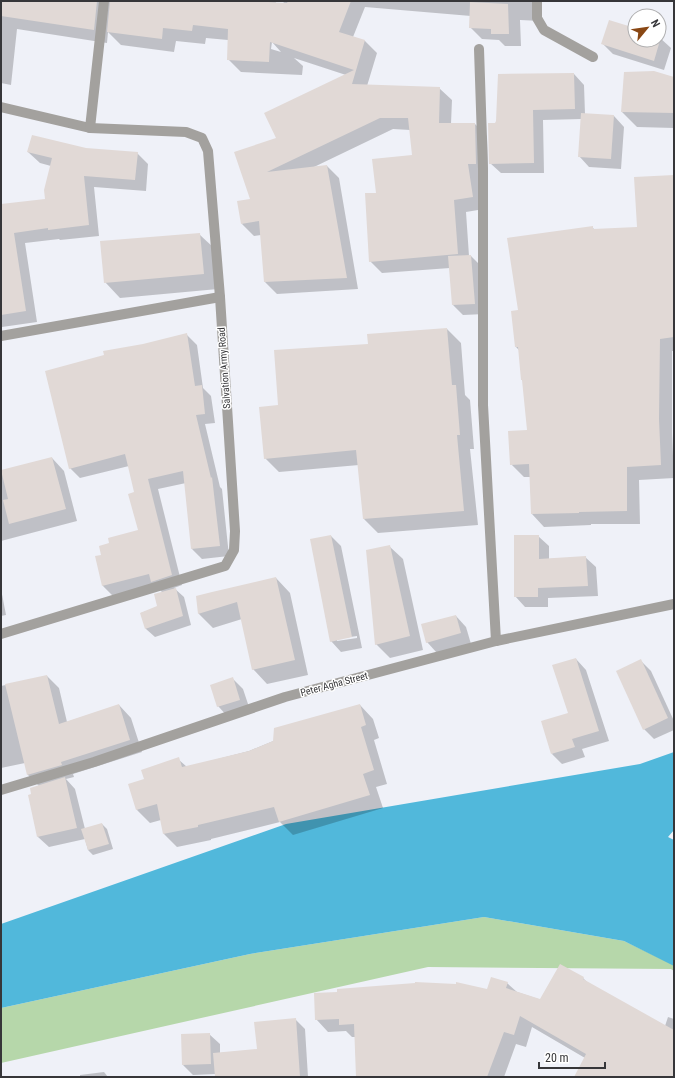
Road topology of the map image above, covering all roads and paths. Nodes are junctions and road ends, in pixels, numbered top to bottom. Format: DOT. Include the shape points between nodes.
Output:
graph roads {
  1 [pos="104,1"];
  2 [pos="537,1"];
  3 [pos="479,49"];
  4 [pos="593,57"];
  5 [pos="1,108"];
  6 [pos="90,128"];
  7 [pos="220,297"];
  8 [pos="1,336"];
  9 [pos="674,604"];
  10 [pos="1,634"];
  11 [pos="496,641"];
  12 [pos="1,790"];
  1 -- 6 [label="street"];
  2 -- 4 [label="street" via="537,18 544,30"];
  3 -- 11 [label="street" via="483,177 483,405"];
  5 -- 6 [label="street, Salvation Army Road"];
  6 -- 7 [label="street, Salvation Army Road" via="186,132 202,138 208,151"];
  7 -- 8 [label="street"];
  7 -- 10 [label="street, Salvation Army Road" via="235,531 234,550 225,566"];
  9 -- 11 [label="street, Peter Agha Street"];
  11 -- 12 [label="street, Peter Agha Street" via="286,697 94,762"];
}
